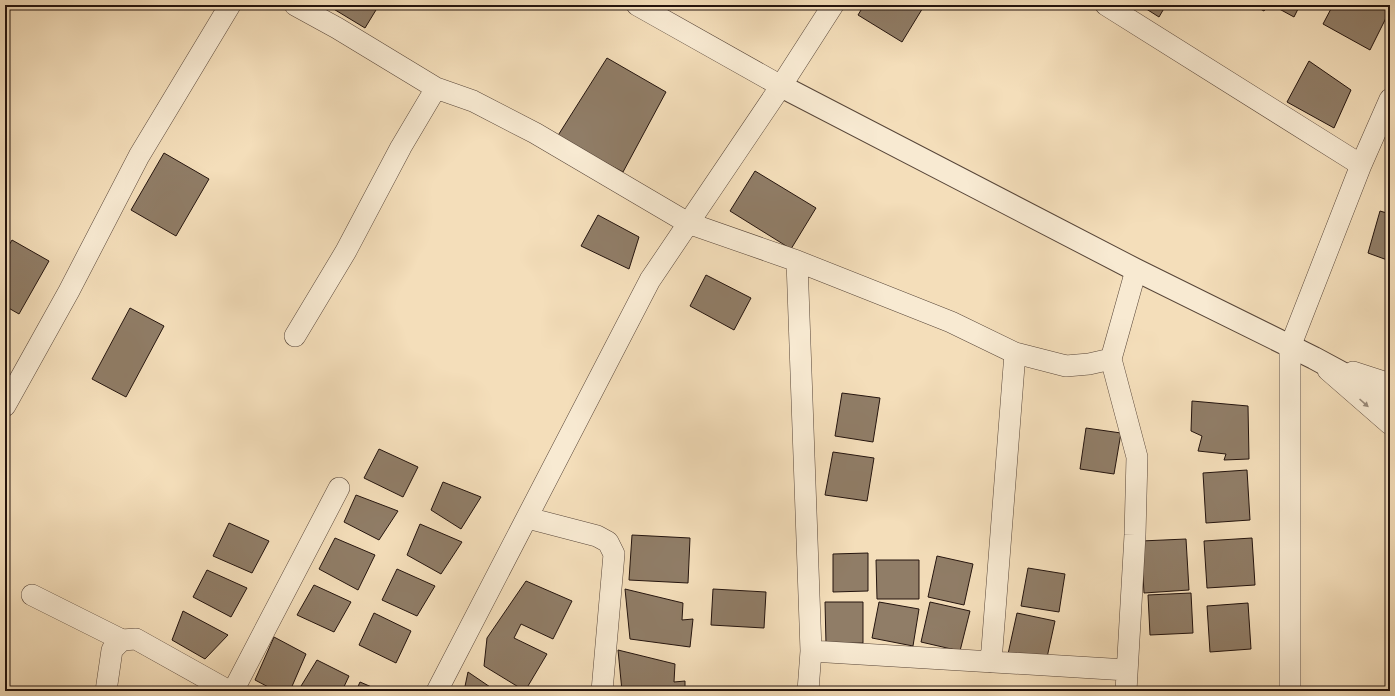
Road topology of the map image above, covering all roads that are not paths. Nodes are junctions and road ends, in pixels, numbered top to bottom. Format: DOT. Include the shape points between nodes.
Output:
graph roads {
  1 [pos="230,5"];
  2 [pos="295,5"];
  3 [pos="638,5"];
  4 [pos="833,5"];
  5 [pos="1106,5"];
  6 [pos="781,86"];
  7 [pos="436,88"];
  8 [pos="1390,99"];
  9 [pos="1361,165"];
  10 [pos="688,224"];
  11 [pos="797,261"];
  12 [pos="1136,270"];
  13 [pos="295,336"];
  14 [pos="1290,348"];
  15 [pos="1015,353"];
  16 [pos="1314,358"];
  17 [pos="1111,359"];
  18 [pos="1390,384"];
  19 [pos="1390,399"];
  20 [pos="5,406"];
  21 [pos="1390,424"];
  22 [pos="339,488"];
  23 [pos="528,518"];
  24 [pos="32,595"];
  25 [pos="122,640"];
  26 [pos="811,651"];
  27 [pos="991,662"];
  28 [pos="1127,670"];
  29 [pos="106,691"];
  30 [pos="229,691"];
  31 [pos="233,691"];
  32 [pos="437,691"];
  33 [pos="602,691"];
  34 [pos="808,691"];
  35 [pos="1126,691"];
  36 [pos="1290,691"];
  1 -- 20 [label="street" via="139,156"];
  2 -- 7 [label="street"];
  3 -- 6 [label="street"];
  4 -- 6 [label="street"];
  5 -- 9 [label="street"];
  6 -- 10 [label="street"];
  6 -- 12 [label="street"];
  7 -- 10 [label="street" via="473,102 535,133"];
  7 -- 13 [label="street" via="401,147 346,251"];
  8 -- 9 [label="street"];
  9 -- 14 [label="street"];
  10 -- 11 [label="street"];
  10 -- 23 [label="street" via="650,280"];
  11 -- 15 [label="street" via="951,322"];
  11 -- 26 [label="street"];
  12 -- 14 [label="street"];
  12 -- 17 [label="street"];
  14 -- 16 [label="street"];
  14 -- 36 [label="street"];
  15 -- 17 [label="street" via="1066,366"];
  15 -- 27 [label="street"];
  16 -- 18 [label="street"];
  16 -- 19 [label="street"];
  16 -- 21 [label="street, one-way"];
  17 -- 28 [label="street" via="1137,457"];
  22 -- 31 [label="street"];
  23 -- 32 [label="street"];
  23 -- 33 [label="street" via="597,536 608,542 614,554"];
  24 -- 25 [label="street"];
  25 -- 29 [label="street" via="112,650"];
  25 -- 30 [label="street" via="136,639"];
  26 -- 27 [label="street"];
  26 -- 34 [label="street"];
  27 -- 28 [label="street"];
  28 -- 35 [label="street"];
}
